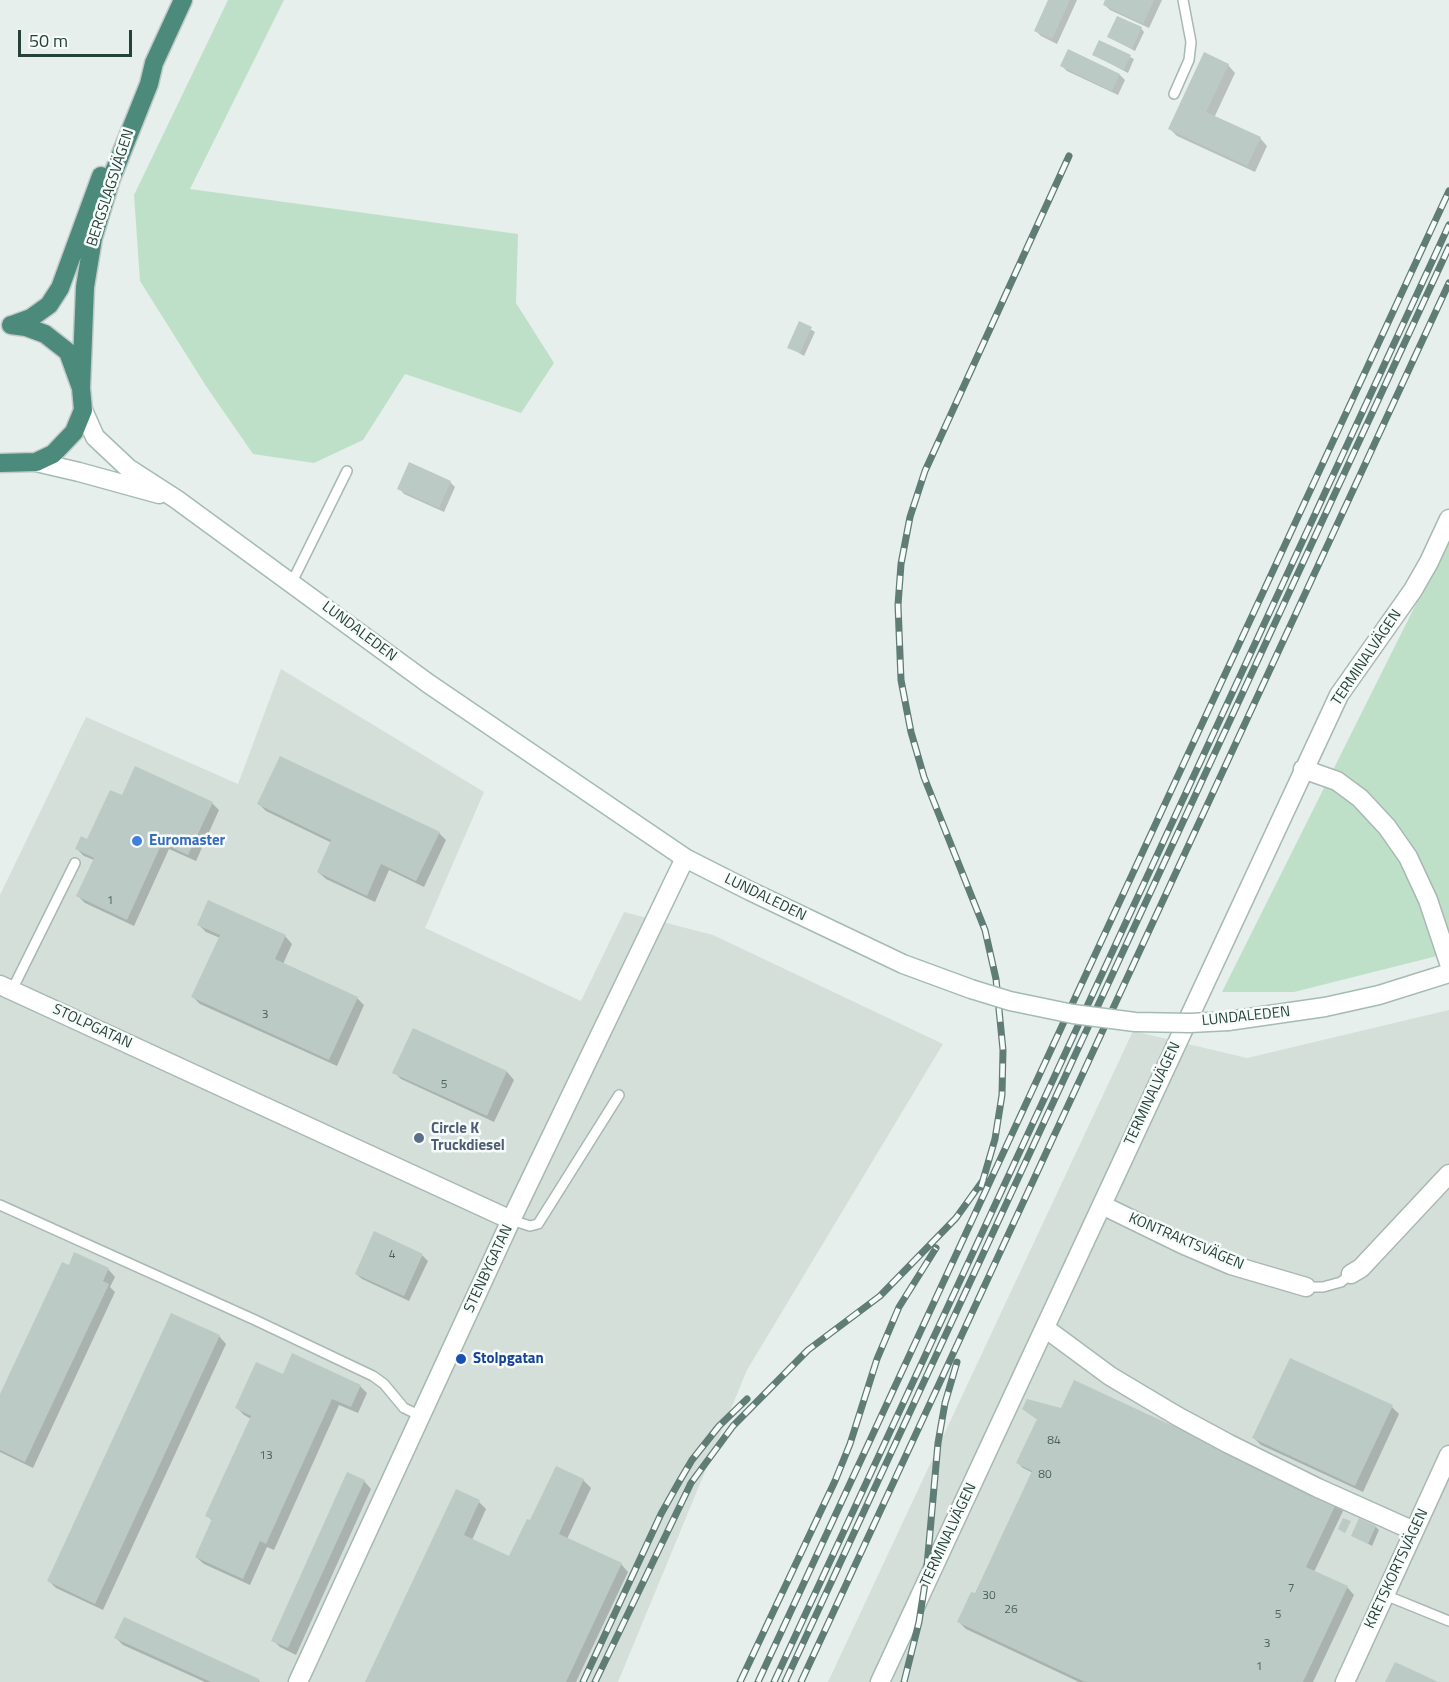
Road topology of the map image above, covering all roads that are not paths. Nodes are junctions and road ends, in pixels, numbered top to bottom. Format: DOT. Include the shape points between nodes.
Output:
graph roads {
  1 [pos="183,0"];
  2 [pos="1183,0"];
  3 [pos="154,63"];
  4 [pos="1174,94"];
  5 [pos="6,326"];
  6 [pos="81,388"];
  7 [pos="83,410"];
  8 [pos="36,462"];
  9 [pos="9,463"];
  10 [pos="347,471"];
  11 [pos="0,475"];
  12 [pos="176,499"];
  13 [pos="1449,519"];
  14 [pos="291,582"];
  15 [pos="1303,769"];
  16 [pos="685,858"];
  17 [pos="75,863"];
  18 [pos="1449,963"];
  19 [pos="1449,973"];
  20 [pos="6,988"];
  21 [pos="619,1095"];
  22 [pos="1449,1174"];
  23 [pos="0,1204"];
  24 [pos="1102,1205"];
  25 [pos="511,1220"];
  26 [pos="1352,1274"];
  27 [pos="1306,1287"];
  28 [pos="1045,1328"];
  29 [pos="421,1416"];
  30 [pos="1449,1455"];
  31 [pos="1414,1531"];
  32 [pos="1385,1595"];
  33 [pos="1449,1621"];
  34 [pos="298,1682"];
  35 [pos="880,1682"];
  36 [pos="1345,1682"];
  1 -- 3 [label="highway, BERGSLAGSVÄGEN"];
  2 -- 4 [label="lane" via="1191,42 1189,60"];
  3 -- 5 [label="highway, BERGSLAGSVÄGEN" via="112,148 60,288 49,305 31,318"];
  3 -- 6 [label="highway, BERGSLAGSVÄGEN" via="93,238 83,308"];
  5 -- 6 [label="highway" via="45,334 59,343 71,358"];
  6 -- 7 [label="highway"];
  7 -- 8 [label="highway" via="67,441"];
  7 -- 12 [label="street, LUNDALEDEN" via="103,447"];
  8 -- 9 [label="highway"];
  8 -- 12 [label="street, LUNDALEDEN"];
  9 -- 11 [label="highway"];
  10 -- 14 [label="lane"];
  12 -- 14 [label="street, LUNDALEDEN"];
  13 -- 15 [label="street, TERMINALVÄGEN" via="1413,590 1339,695"];
  14 -- 16 [label="street, LUNDALEDEN" via="429,684"];
  15 -- 18 [label="street" via="1337,781 1360,798 1387,827 1408,857 1428,900"];
  15 -- 24 [label="street, TERMINALVÄGEN"];
  16 -- 19 [label="street, LUNDALEDEN, bridge" via="903,964 971,989 1073,1014 1135,1022 1228,1021 1325,1007"];
  16 -- 25 [label="street, STENBYGATAN"];
  17 -- 20 [label="lane"];
  20 -- 25 [label="street, STOLPGATAN"];
  21 -- 25 [label="lane" via="538,1224 530,1226"];
  22 -- 26 [label="street"];
  23 -- 29 [label="lane" via="373,1376 404,1408"];
  24 -- 27 [label="street, KONTRAKTSVÄGEN" via="1231,1265"];
  24 -- 28 [label="street, TERMINALVÄGEN"];
  25 -- 29 [label="street, STENBYGATAN"];
  26 -- 27 [label="lane" via="1341,1282"];
  28 -- 31 [label="street" via="1110,1376 1177,1416"];
  28 -- 35 [label="street, TERMINALVÄGEN"];
  29 -- 34 [label="street, STENBYGATAN"];
  30 -- 31 [label="street, KRETSKORTSVÄGEN"];
  31 -- 32 [label="street, KRETSKORTSVÄGEN"];
  32 -- 33 [label="lane"];
  32 -- 36 [label="street, KRETSKORTSVÄGEN"];
}
